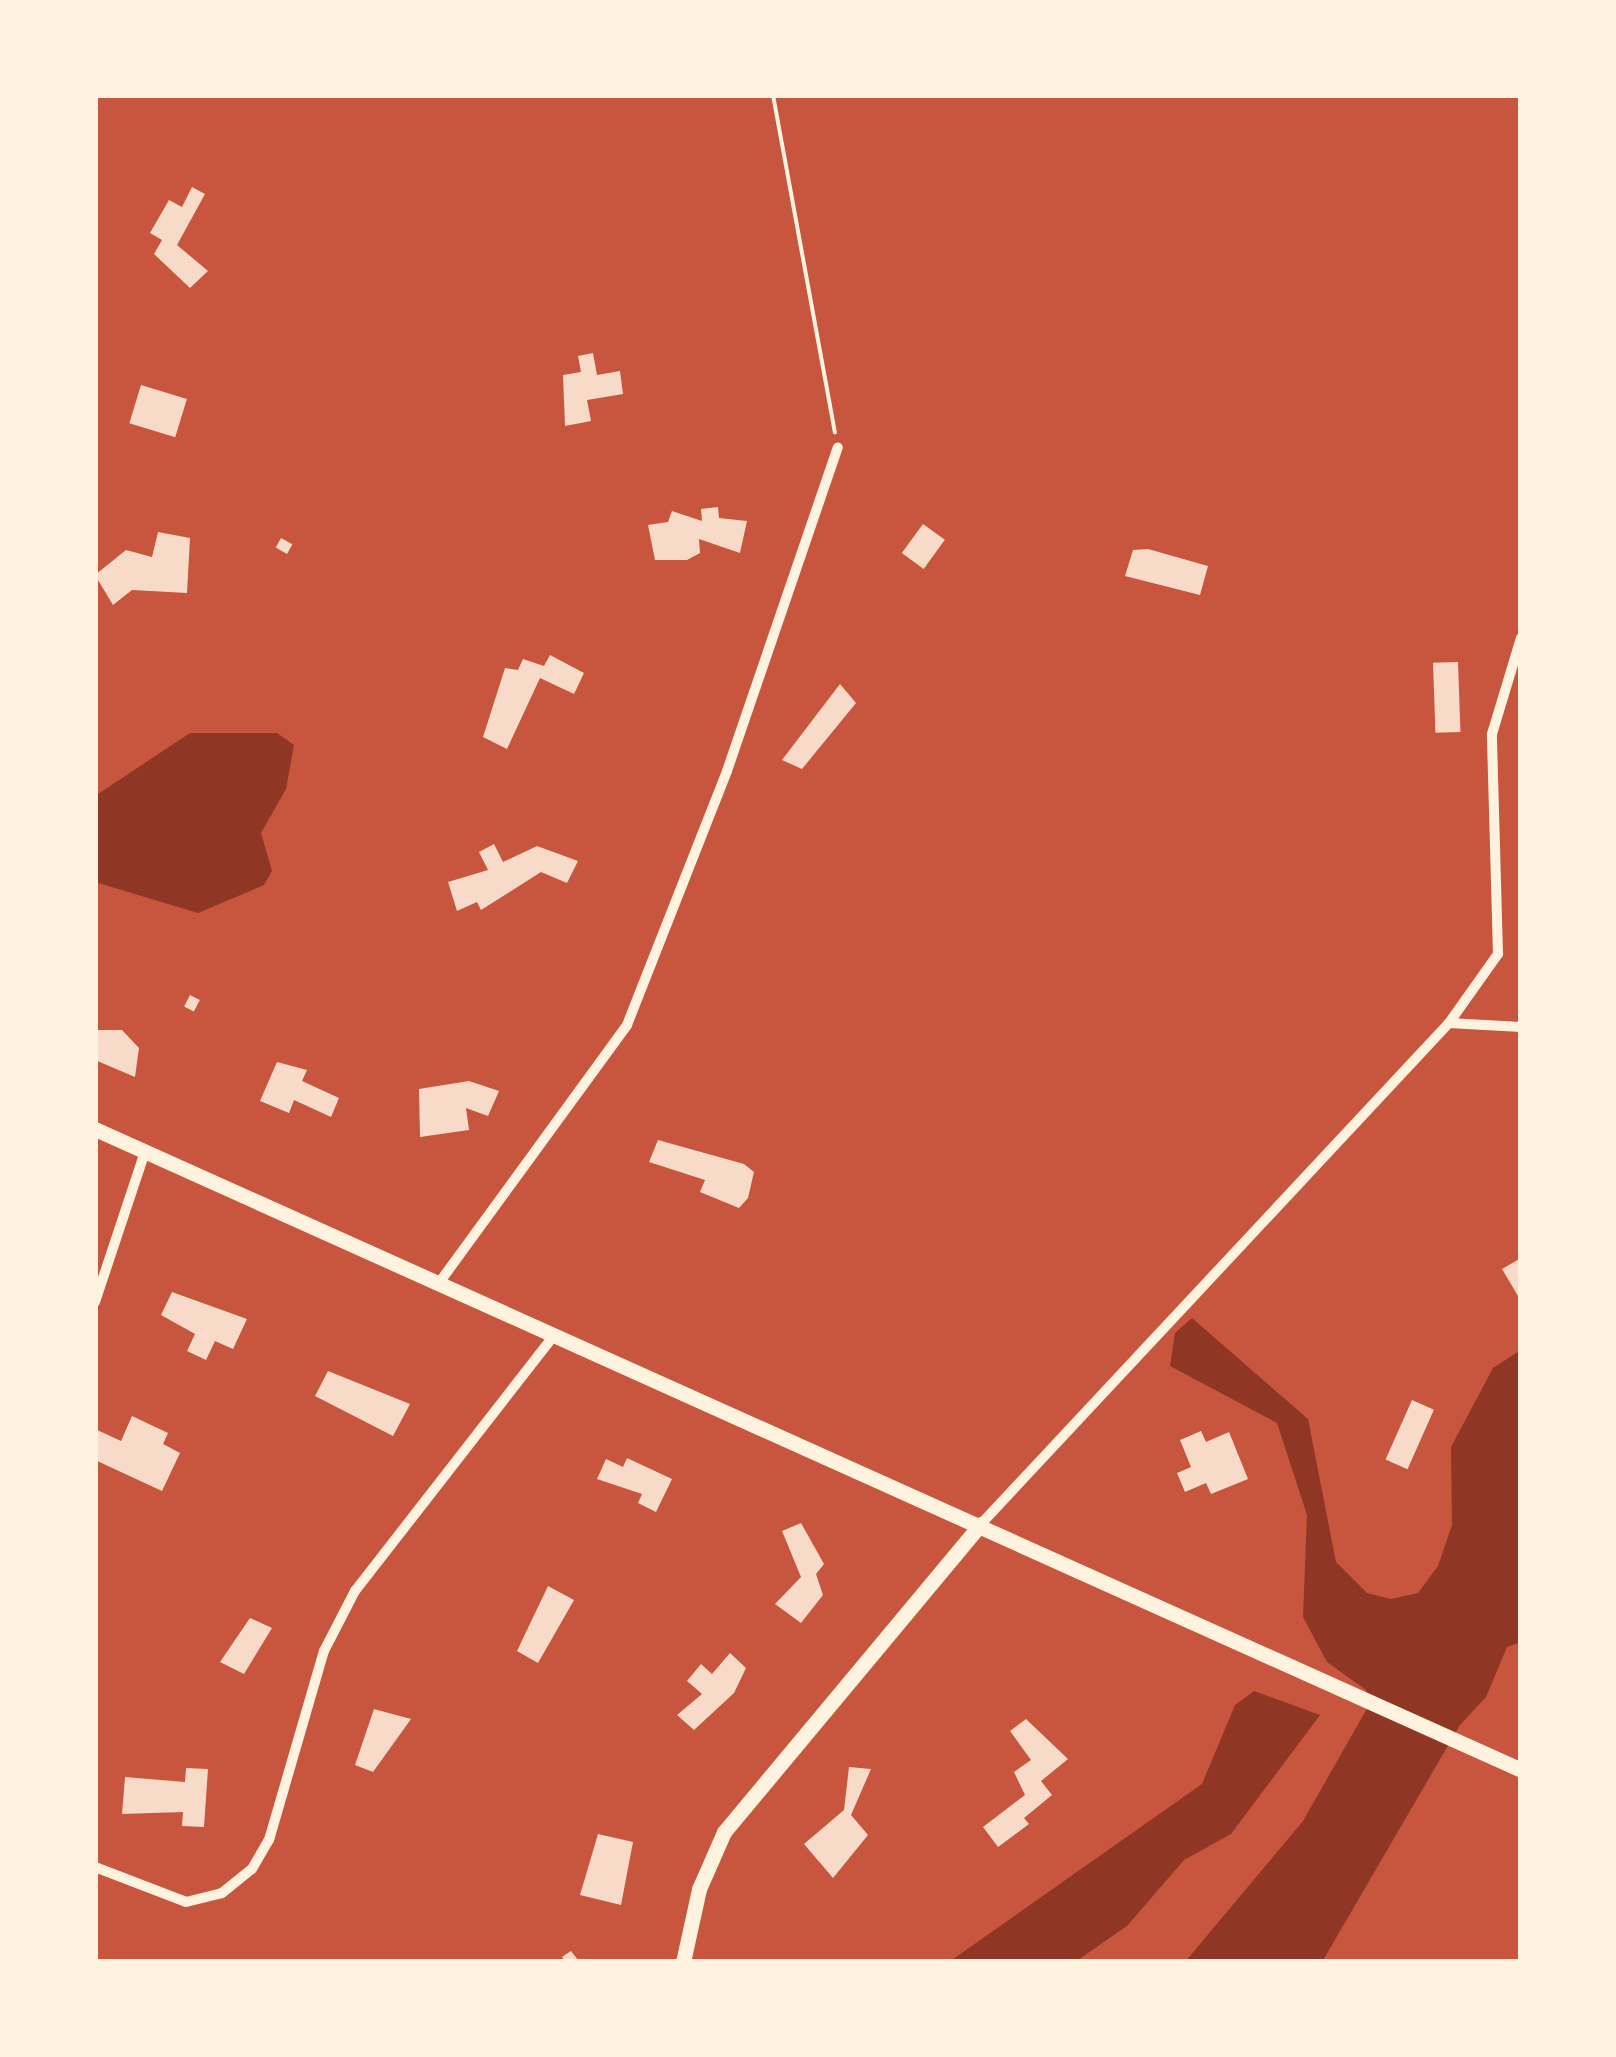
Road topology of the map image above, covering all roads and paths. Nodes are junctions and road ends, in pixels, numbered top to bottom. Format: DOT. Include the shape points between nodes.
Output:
graph roads {
  1 [pos="773,95"];
  2 [pos="838,447"];
  3 [pos="1521,638"];
  4 [pos="1449,1023"];
  5 [pos="1521,1027"];
  6 [pos="95,1129"];
  7 [pos="145,1152"];
  8 [pos="438,1283"];
  9 [pos="95,1302"];
  10 [pos="554,1335"];
  11 [pos="981,1524"];
  12 [pos="1521,1770"];
  13 [pos="95,1867"];
  14 [pos="683,1962"];
  1 -- 2 [label="path"];
  2 -- 8 [label="street" via="727,770 627,1025"];
  3 -- 4 [label="street" via="1492,734 1498,954"];
  4 -- 5 [label="street"];
  4 -- 11 [label="street"];
  6 -- 7 [label="street"];
  7 -- 8 [label="street"];
  7 -- 9 [label="street"];
  8 -- 10 [label="street"];
  10 -- 11 [label="street"];
  10 -- 13 [label="street" via="355,1591 324,1651 269,1840 252,1870 222,1892 186,1902"];
  11 -- 12 [label="street"];
  11 -- 14 [label="street" via="731,1822 699,1889"];
}
